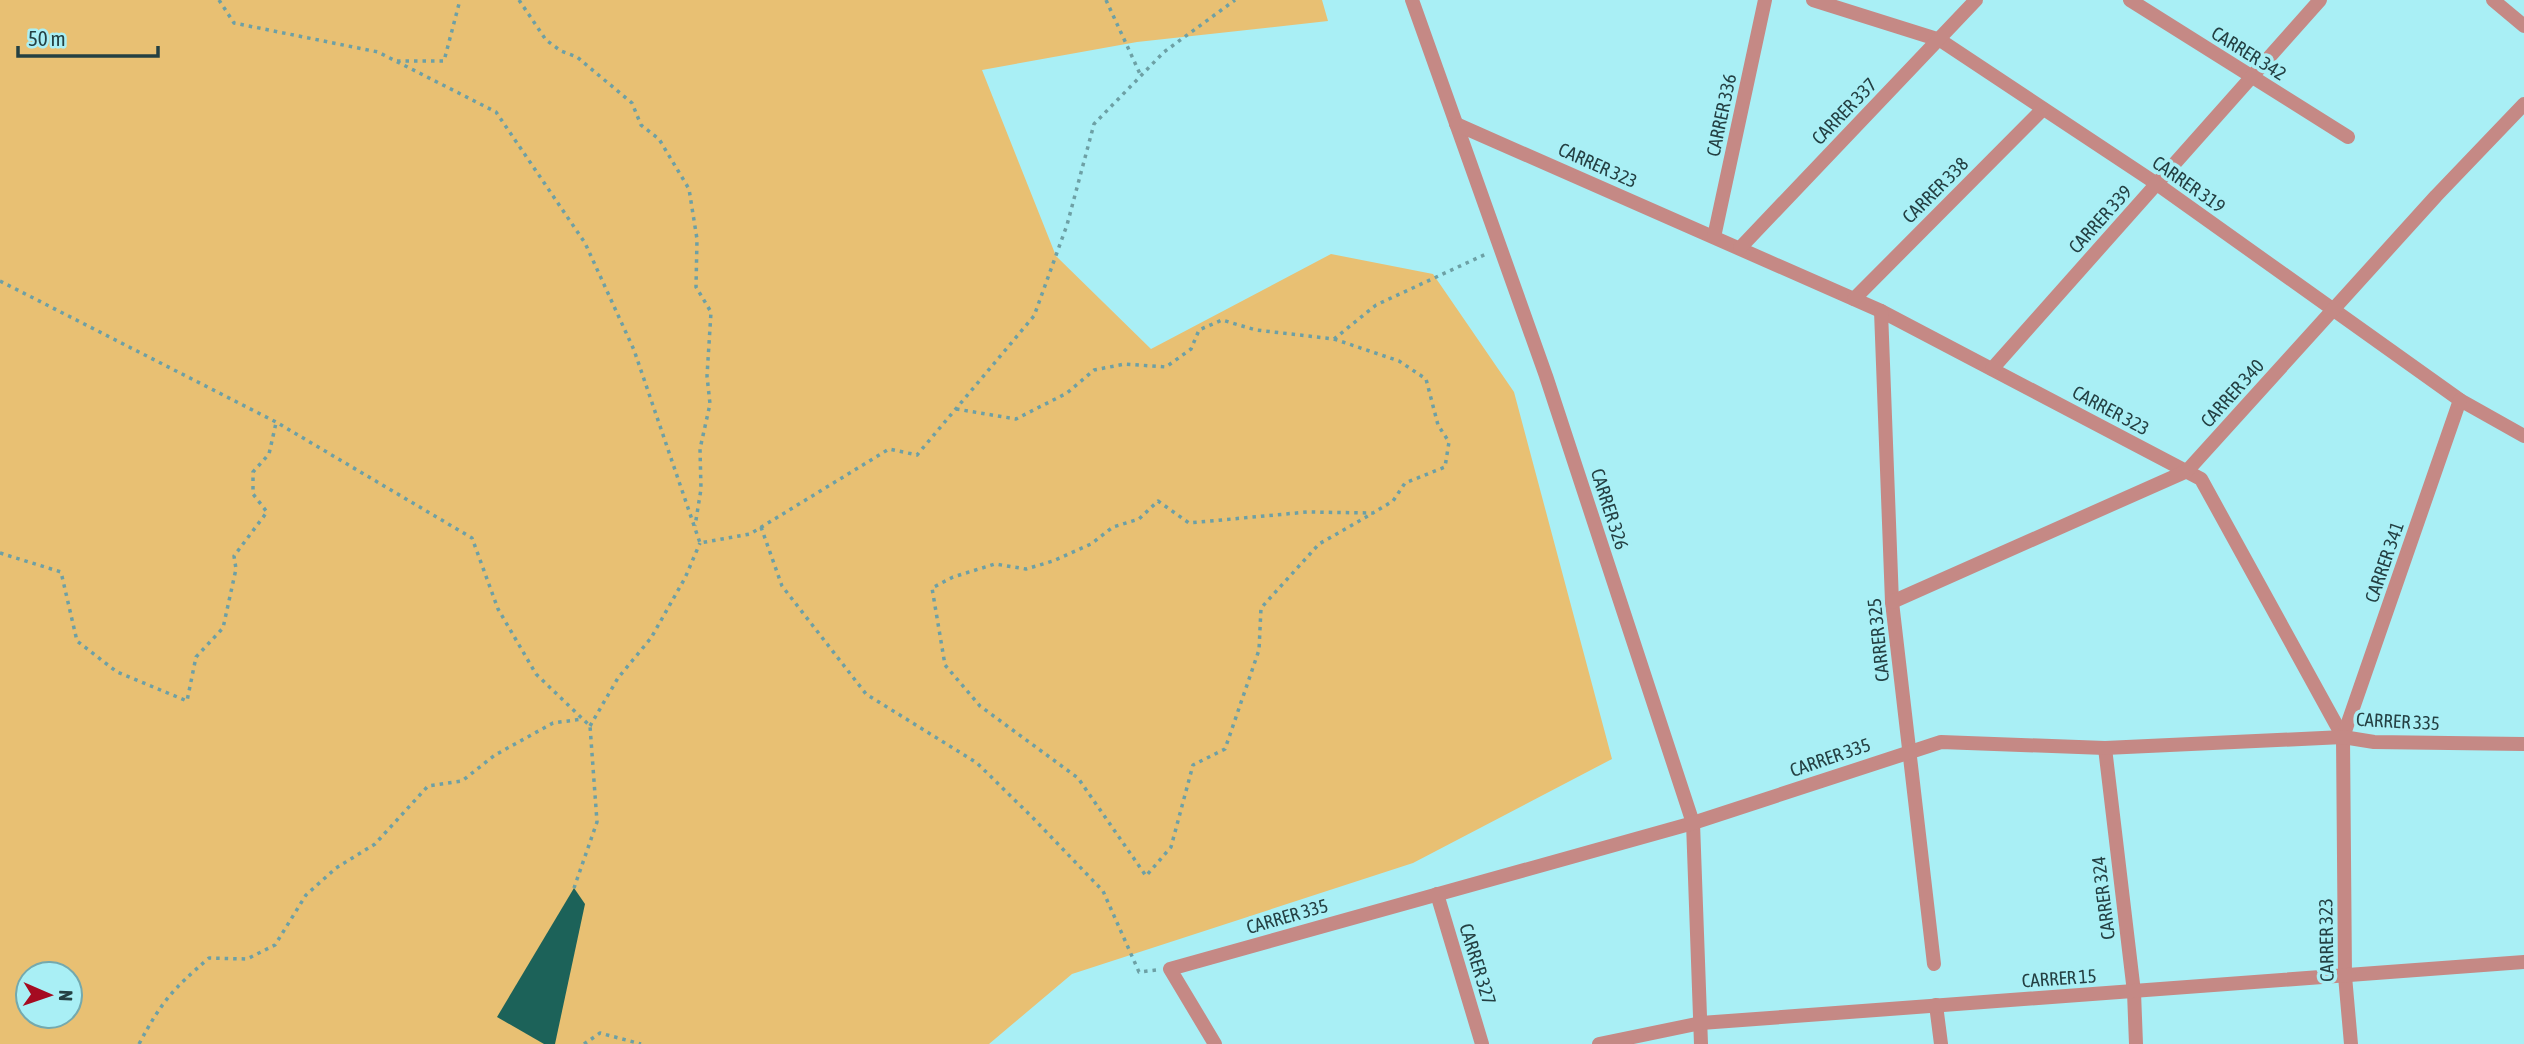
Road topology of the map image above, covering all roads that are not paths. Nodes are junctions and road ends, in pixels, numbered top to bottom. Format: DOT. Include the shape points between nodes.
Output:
graph roads {
  1 [pos="1412,0"];
  2 [pos="1765,0"];
  3 [pos="1813,0"];
  4 [pos="1976,0"];
  5 [pos="2130,0"];
  6 [pos="2320,0"];
  7 [pos="2493,0"];
  8 [pos="2524,26"];
  9 [pos="1940,40"];
  10 [pos="2252,78"];
  11 [pos="2524,104"];
  12 [pos="2043,109"];
  13 [pos="1456,124"];
  14 [pos="2348,137"];
  15 [pos="2157,184"];
  16 [pos="1714,237"];
  17 [pos="1740,248"];
  18 [pos="1854,299"];
  19 [pos="1881,311"];
  20 [pos="2332,311"];
  21 [pos="1992,369"];
  22 [pos="2460,400"];
  23 [pos="2524,436"];
  24 [pos="2187,471"];
  25 [pos="1892,602"];
  26 [pos="2343,737"];
  27 [pos="2524,744"];
  28 [pos="2105,748"];
  29 [pos="1910,750"];
  30 [pos="1693,823"];
  31 [pos="1437,894"];
  32 [pos="2524,962"];
  33 [pos="1934,964"];
  34 [pos="2345,976"];
  35 [pos="2134,992"];
  36 [pos="1936,1005"];
  37 [pos="1700,1023"];
  38 [pos="1215,1044"];
  39 [pos="1482,1044"];
  40 [pos="1599,1044"];
  41 [pos="1700,1044"];
  42 [pos="1941,1044"];
  43 [pos="2136,1044"];
  44 [pos="2351,1044"];
  1 -- 13 [label="street, CARRER 326"];
  2 -- 16 [label="street, CARRER 336"];
  3 -- 9 [label="street, CARRER 319"];
  4 -- 9 [label="street, CARRER 337"];
  5 -- 10 [label="street, CARRER 342"];
  6 -- 10 [label="street, CARRER 339"];
  7 -- 8 [label="street"];
  9 -- 12 [label="street, CARRER 319"];
  9 -- 17 [label="street, CARRER 337"];
  10 -- 14 [label="street, CARRER 342"];
  10 -- 15 [label="street, CARRER 339"];
  11 -- 20 [label="street, CARRER 340"];
  12 -- 15 [label="street, CARRER 319"];
  12 -- 18 [label="street, CARRER 338"];
  13 -- 16 [label="street, CARRER 323"];
  13 -- 30 [label="street, CARRER 326" via="1546,376"];
  15 -- 20 [label="street, CARRER 319"];
  15 -- 21 [label="street, CARRER 339"];
  16 -- 17 [label="street, CARRER 323"];
  17 -- 18 [label="street, CARRER 323"];
  18 -- 19 [label="street, CARRER 323"];
  19 -- 21 [label="street, CARRER 323"];
  19 -- 25 [label="street, CARRER 325"];
  20 -- 22 [label="street, CARRER 319"];
  20 -- 24 [label="street, CARRER 340"];
  21 -- 24 [label="street, CARRER 323"];
  22 -- 23 [label="street, CARRER 319"];
  22 -- 26 [label="street, CARRER 341"];
  24 -- 25 [label="street, CARRER 340"];
  24 -- 26 [label="street, CARRER 323" via="2201,479"];
  25 -- 29 [label="street, CARRER 325"];
  26 -- 27 [label="street, CARRER 335" via="2374,742"];
  26 -- 28 [label="street, CARRER 335"];
  26 -- 34 [label="street, CARRER 323"];
  28 -- 29 [label="street, CARRER 335" via="1941,742"];
  28 -- 35 [label="street, CARRER 324"];
  29 -- 30 [label="street, CARRER 335"];
  29 -- 33 [label="street, CARRER 325"];
  30 -- 31 [label="street, CARRER 335"];
  30 -- 37 [label="street, CARRER 326"];
  31 -- 38 [label="street, CARRER 335" via="1170,969"];
  31 -- 39 [label="street, CARRER 327"];
  32 -- 34 [label="street, CARRER 15"];
  34 -- 35 [label="street, CARRER 15"];
  34 -- 44 [label="street, CARRER 323"];
  35 -- 36 [label="street, CARRER 15"];
  35 -- 43 [label="street, CARRER 324"];
  36 -- 37 [label="street, CARRER 15"];
  36 -- 42 [label="street"];
  37 -- 40 [label="street, CARRER 15"];
  37 -- 41 [label="street, CARRER 326"];
}
